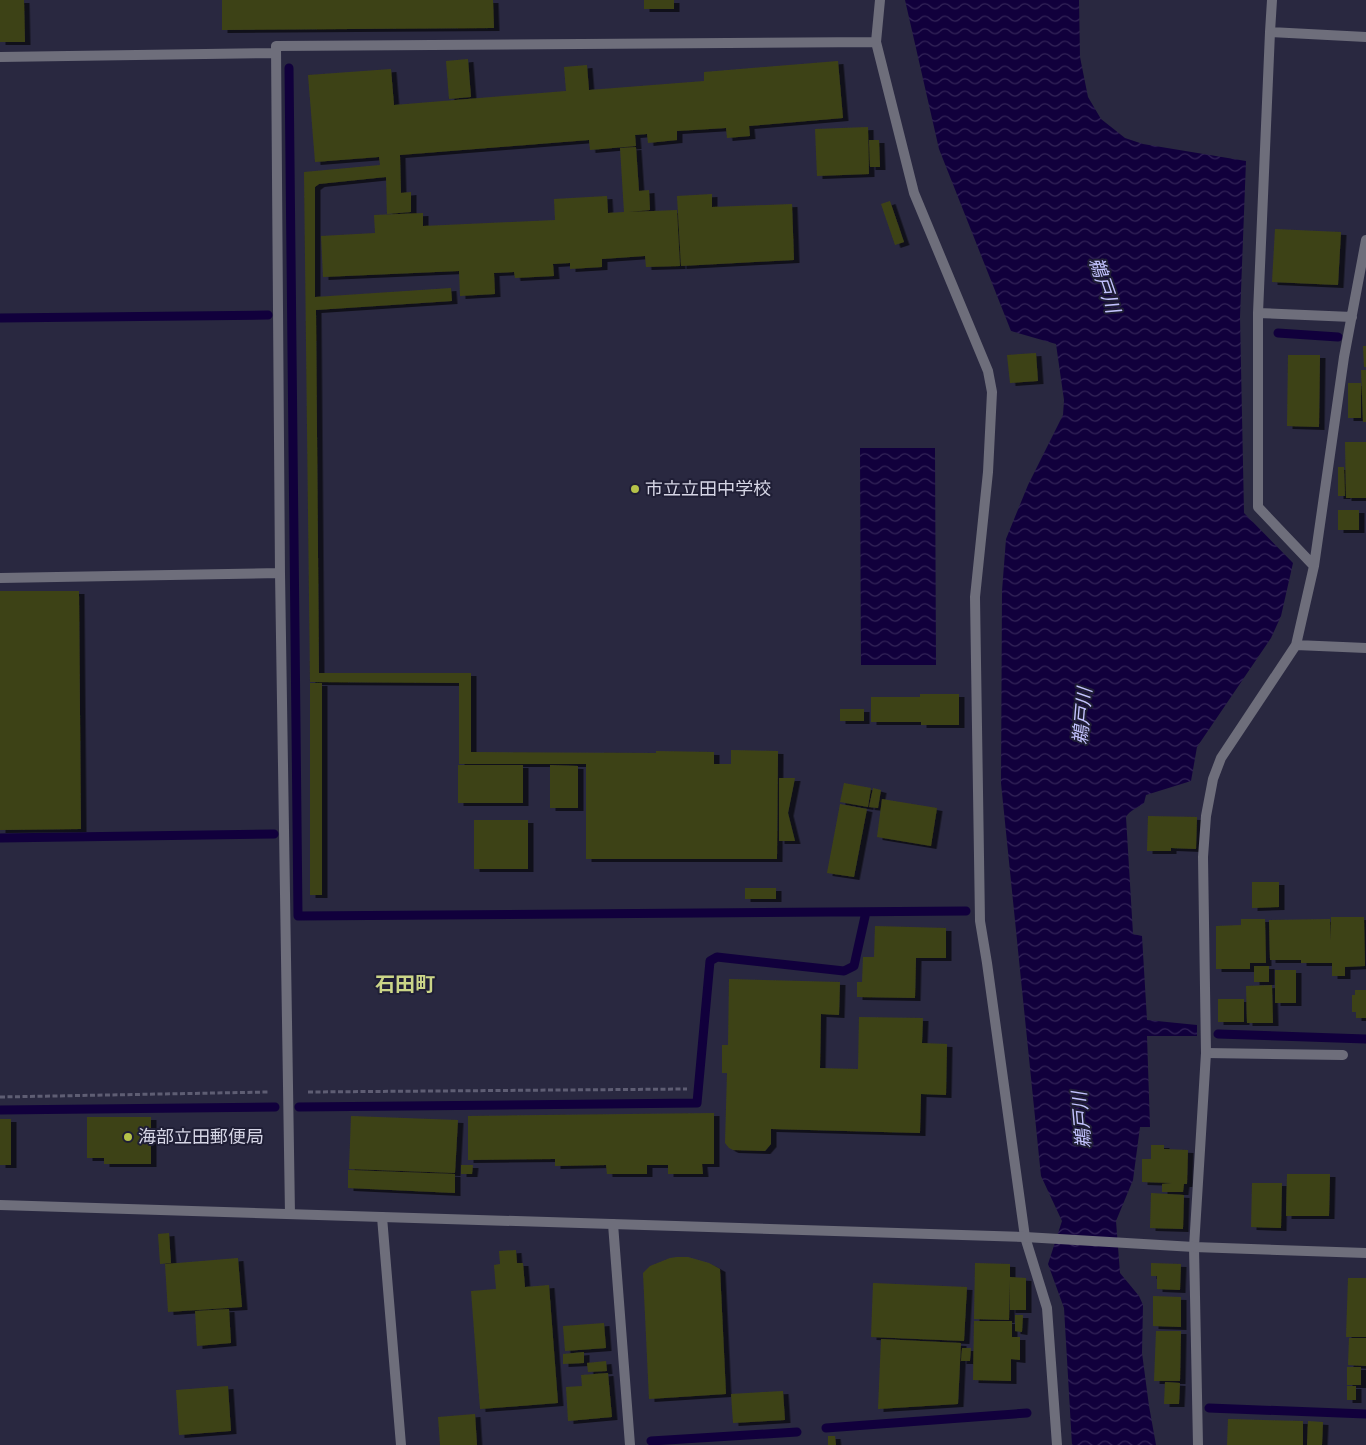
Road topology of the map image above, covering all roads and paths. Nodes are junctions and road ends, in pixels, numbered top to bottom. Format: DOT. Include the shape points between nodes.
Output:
graph roads {
  1 [pos="880,0"];
  2 [pos="1272,0"];
  3 [pos="1270,32"];
  4 [pos="1366,37"];
  5 [pos="876,42"];
  6 [pos="276,53"];
  7 [pos="0,57"];
  8 [pos="1366,240"];
  9 [pos="1258,314"];
  10 [pos="1352,317"];
  11 [pos="1314,566"];
  12 [pos="280,573"];
  13 [pos="0,578"];
  14 [pos="1296,645"];
  15 [pos="1366,648"];
  16 [pos="1206,1053"];
  17 [pos="1343,1055"];
  18 [pos="687,1088"];
  19 [pos="288,1092"];
  20 [pos="0,1097"];
  21 [pos="0,1205"];
  22 [pos="290,1214"];
  23 [pos="382,1217"];
  24 [pos="613,1224"];
  25 [pos="1025,1237"];
  26 [pos="1194,1247"];
  27 [pos="1366,1254"];
  28 [pos="401,1445"];
  29 [pos="630,1445"];
  30 [pos="1057,1445"];
  31 [pos="1198,1445"];
  1 -- 5 [label="street"];
  2 -- 3 [label="street"];
  3 -- 4 [label="street"];
  3 -- 9 [label="street"];
  5 -- 6 [label="street" via="276,46"];
  5 -- 25 [label="street" via="914,193 988,371 992,392 988,472 975,597 980,921"];
  6 -- 7 [label="street"];
  6 -- 12 [label="street"];
  8 -- 10 [label="street"];
  9 -- 10 [label="street"];
  9 -- 11 [label="street" via="1258,507"];
  10 -- 11 [label="street"];
  11 -- 14 [label="street"];
  12 -- 13 [label="street"];
  12 -- 19 [label="street"];
  14 -- 15 [label="street"];
  14 -- 16 [label="street" via="1231,741 1213,780 1203,857"];
  16 -- 17 [label="street"];
  16 -- 26 [label="street"];
  18 -- 19 [label="path"];
  19 -- 20 [label="path"];
  19 -- 22 [label="street"];
  21 -- 22 [label="street"];
  22 -- 23 [label="street"];
  23 -- 24 [label="street"];
  23 -- 28 [label="street"];
  24 -- 25 [label="street"];
  24 -- 29 [label="street"];
  25 -- 26 [label="street"];
  25 -- 30 [label="street" via="1047,1308"];
  26 -- 27 [label="street"];
  26 -- 31 [label="street"];
}
